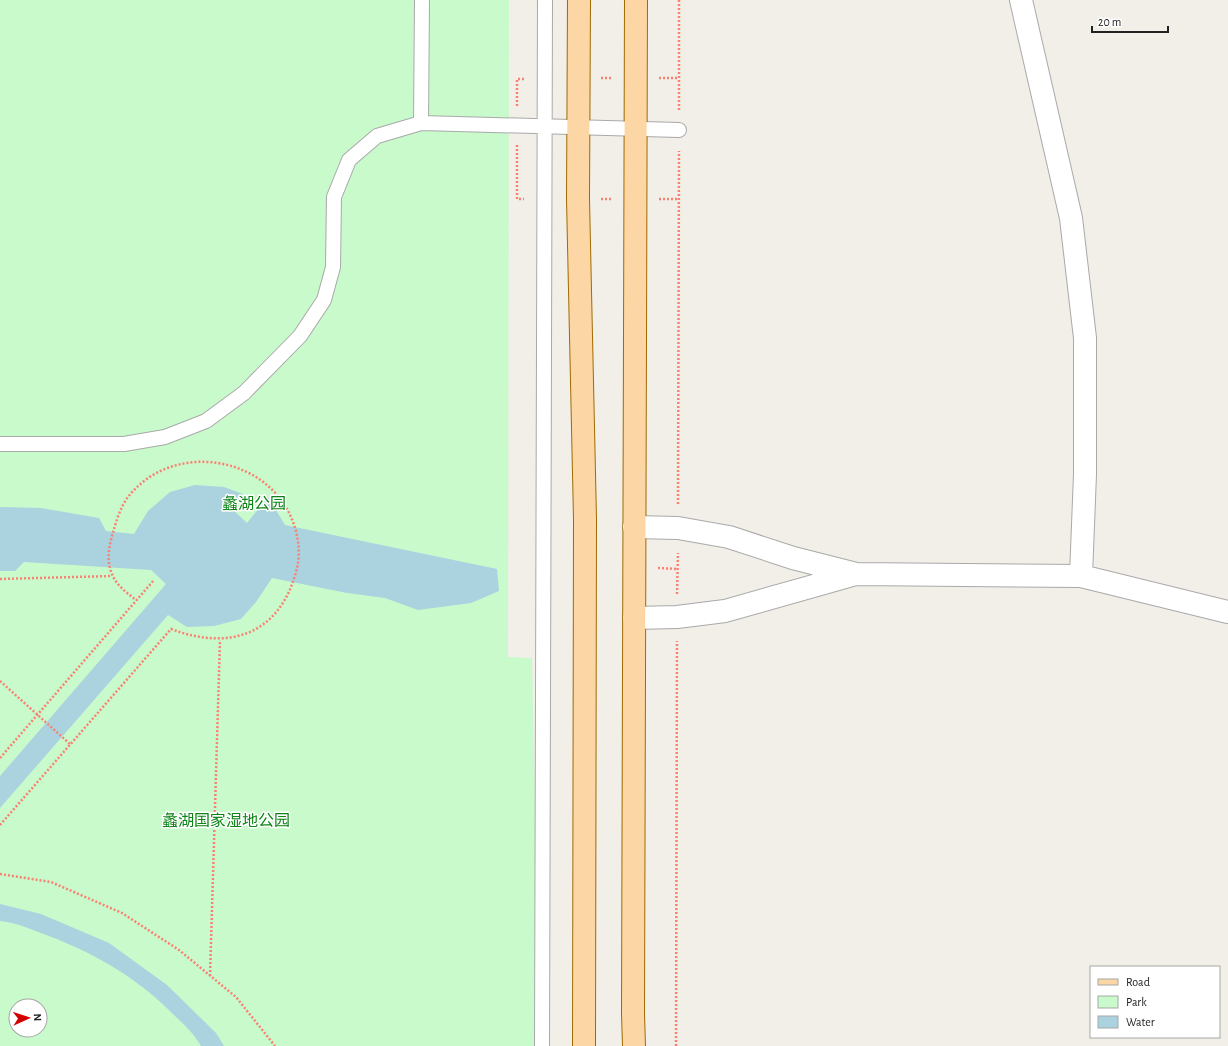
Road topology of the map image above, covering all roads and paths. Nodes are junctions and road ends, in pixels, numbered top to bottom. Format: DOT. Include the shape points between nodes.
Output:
graph roads {
  1 [pos="422,0"];
  2 [pos="545,0"];
  3 [pos="579,0"];
  4 [pos="636,0"];
  5 [pos="1021,0"];
  6 [pos="421,123"];
  7 [pos="545,126"];
  8 [pos="579,126"];
  9 [pos="636,128"];
  10 [pos="679,130"];
  11 [pos="0,444"];
  12 [pos="634,527"];
  13 [pos="856,574"];
  14 [pos="112,576"];
  15 [pos="1081,576"];
  16 [pos="0,579"];
  17 [pos="154,580"];
  18 [pos="136,600"];
  19 [pos="1228,612"];
  20 [pos="634,618"];
  21 [pos="220,640"];
  22 [pos="0,681"];
  23 [pos="38,715"];
  24 [pos="71,744"];
  25 [pos="0,758"];
  26 [pos="0,825"];
  27 [pos="0,874"];
  28 [pos="210,976"];
  29 [pos="275,1046"];
  30 [pos="542,1046"];
  31 [pos="584,1046"];
  32 [pos="634,1046"];
  1 -- 6 [label="lane"];
  2 -- 7 [label="lane"];
  3 -- 8 [label="main road"];
  4 -- 9 [label="main road"];
  5 -- 15 [label="street" via="1071,218 1085,338 1085,474"];
  6 -- 7 [label="lane"];
  6 -- 11 [label="lane" via="377,136 349,160 334,196 333,267 324,300 300,336 244,393 206,421 165,437 124,444"];
  7 -- 8 [label="lane"];
  7 -- 30 [label="lane"];
  8 -- 9 [label="lane"];
  8 -- 31 [label="main road" via="585,519"];
  9 -- 10 [label="lane"];
  9 -- 12 [label="main road"];
  12 -- 13 [label="street" via="678,528 729,537 793,558"];
  12 -- 20 [label="main road"];
  13 -- 15 [label="street"];
  13 -- 20 [label="street" via="725,611 677,617"];
  14 -- 16 [label="path"];
  14 -- 18 [label="path"];
  14 -- 21 [label="path" via="108,549 115,522 128,497 146,479 168,466 196,461 226,463 249,472 272,488 290,513 296,532 299,561 291,590 277,613 257,629"];
  15 -- 19 [label="street"];
  17 -- 18 [label="path"];
  18 -- 23 [label="path"];
  20 -- 32 [label="main road"];
  21 -- 24 [label="path" via="191,637 171,629"];
  21 -- 28 [label="path"];
  22 -- 23 [label="path"];
  23 -- 24 [label="path"];
  23 -- 25 [label="path"];
  24 -- 26 [label="path"];
  27 -- 28 [label="path" via="51,882 122,913 179,950"];
  28 -- 29 [label="path" via="236,997"];
}
